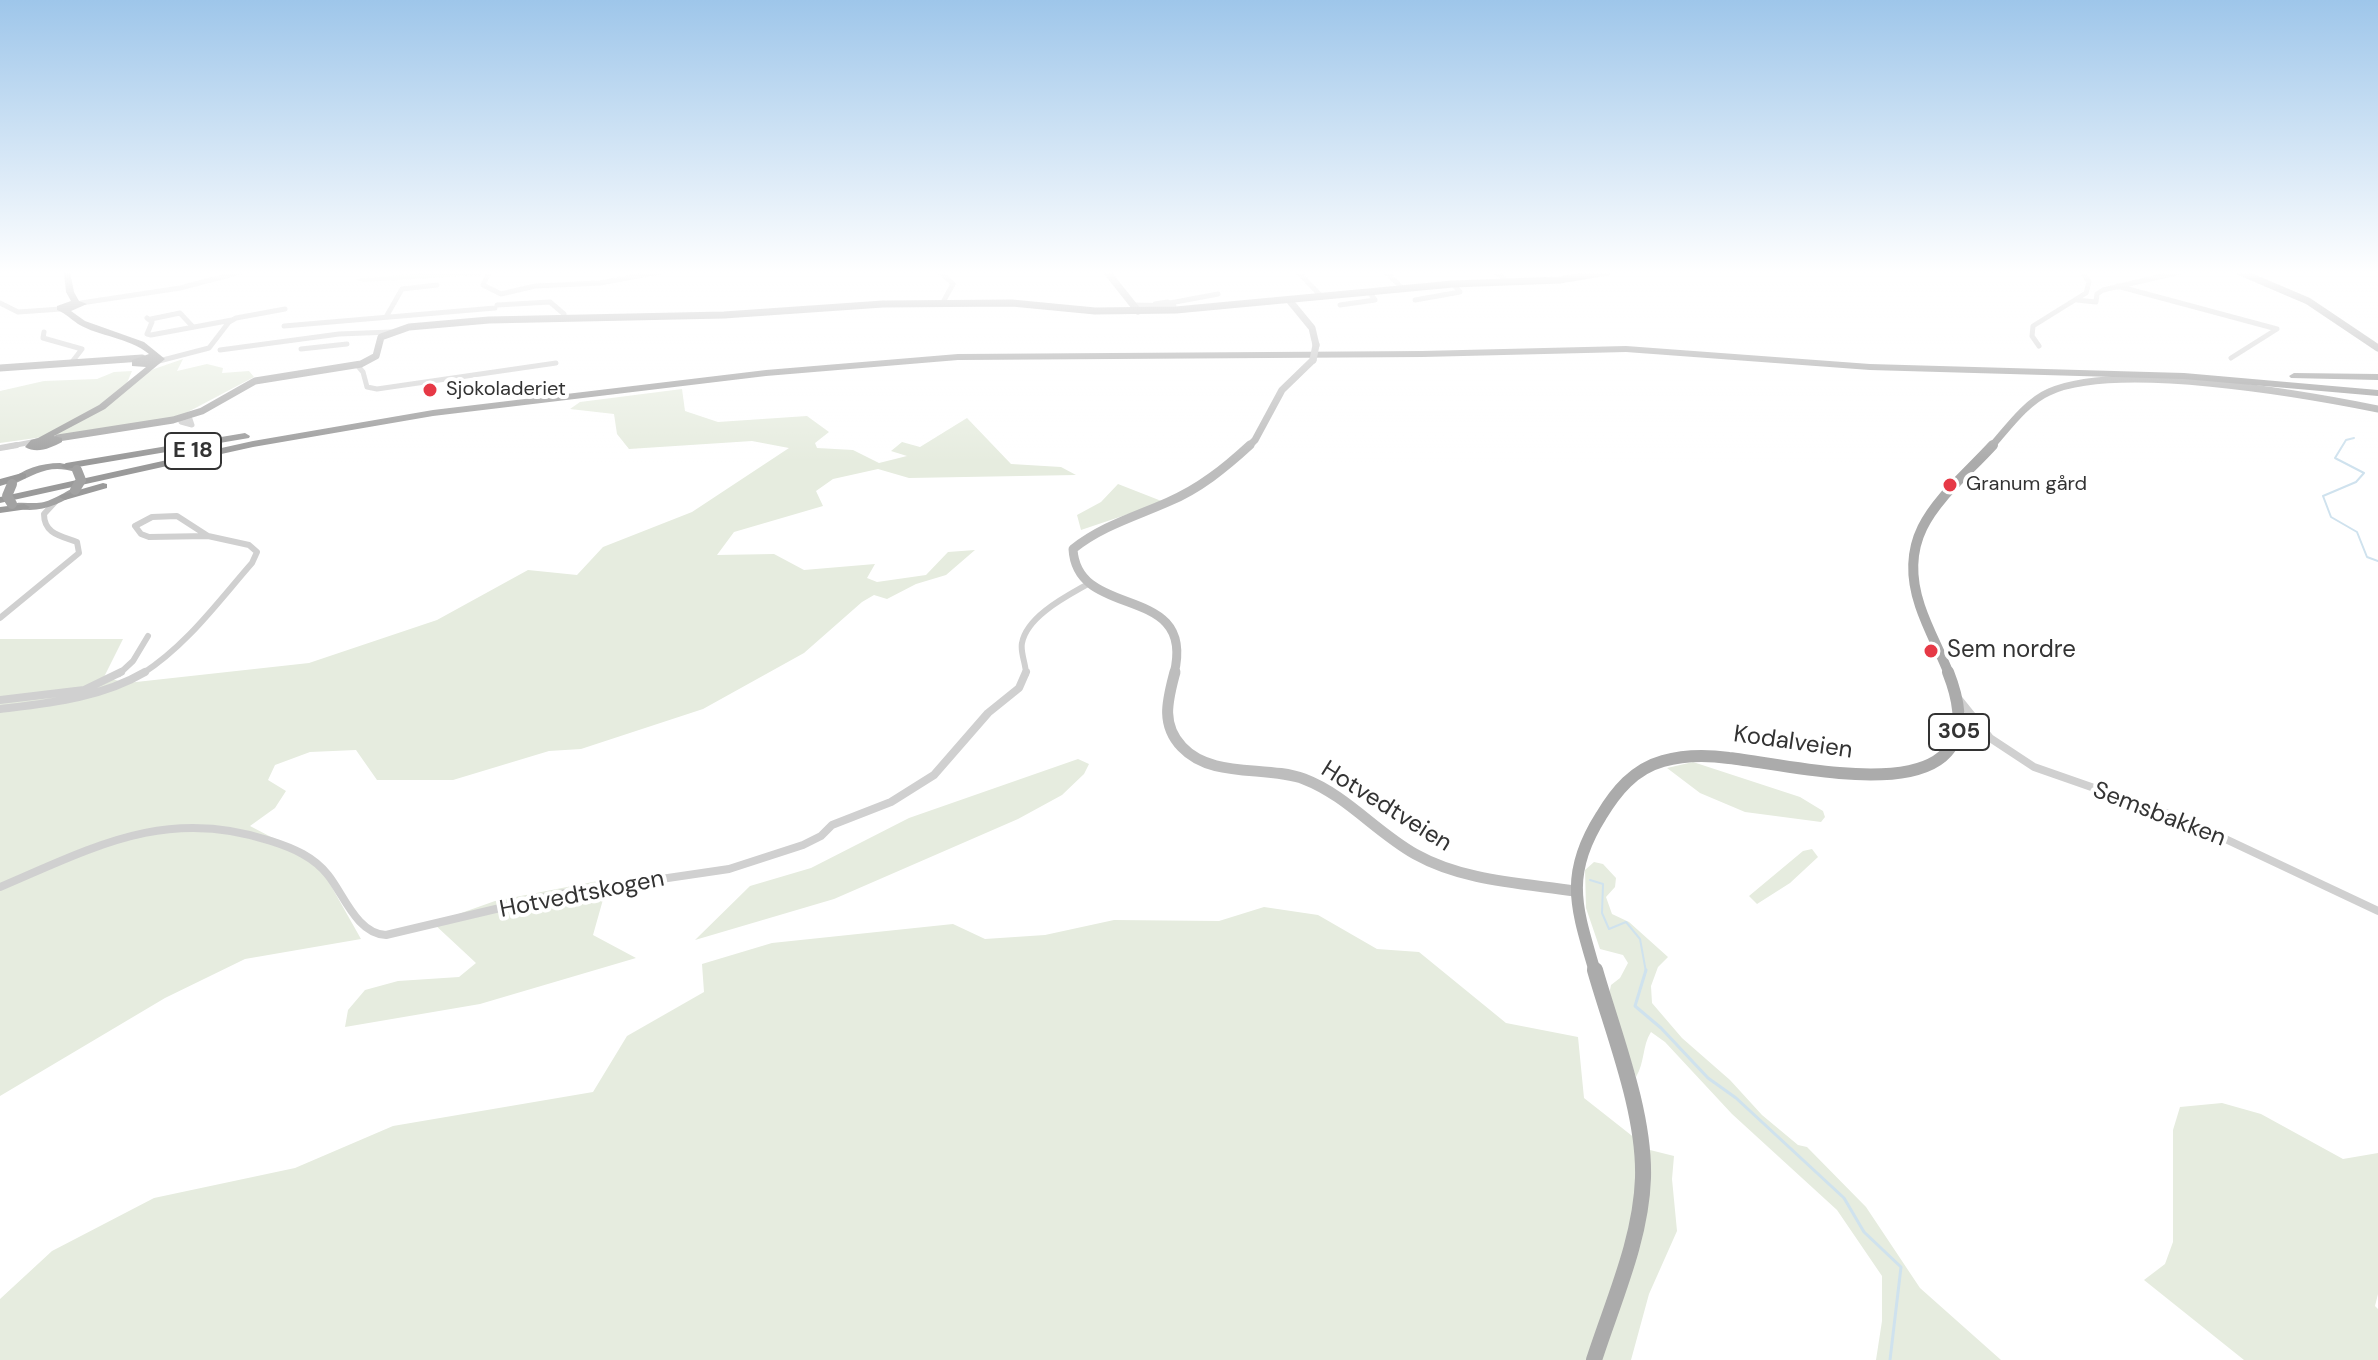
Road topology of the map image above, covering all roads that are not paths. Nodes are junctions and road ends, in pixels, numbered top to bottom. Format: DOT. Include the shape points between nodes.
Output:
graph roads {
  1 [pos="43,335"];
  2 [pos="115,335"];
  3 [pos="221,335"];
  4 [pos="330,335"];
  5 [pos="385,335"];
  6 [pos="1314,335"];
  7 [pos="2033,335"];
  8 [pos="2267,335"];
  9 [pos="306,338"];
  10 [pos="347,344"];
  11 [pos="2039,346"];
  12 [pos="145,347"];
  13 [pos="220,350"];
  14 [pos="2231,358"];
  15 [pos="157,359"];
  16 [pos="140,361"];
  17 [pos="72,362"];
  18 [pos="556,363"];
  19 [pos="357,365"];
  20 [pos="0,368"];
  21 [pos="2163,371"];
  22 [pos="2378,377"];
  23 [pos="135,381"];
  24 [pos="2378,393"];
  25 [pos="2378,409"];
  26 [pos="387,414"];
  27 [pos="78,418"];
  28 [pos="323,431"];
  29 [pos="56,441"];
  30 [pos="36,444"];
  31 [pos="0,448"];
  32 [pos="68,467"];
  33 [pos="16,479"];
  34 [pos="66,496"];
  35 [pos="0,497"];
  36 [pos="23,506"];
  37 [pos="0,510"];
  38 [pos="44,514"];
  39 [pos="208,536"];
  40 [pos="1088,584"];
  41 [pos="0,618"];
  42 [pos="148,636"];
  43 [pos="1957,697"];
  44 [pos="0,700"];
  45 [pos="0,709"];
  46 [pos="0,887"];
  47 [pos="1575,891"];
  48 [pos="2378,911"];
  49 [pos="1594,1360"];
  1 -- 17 [label="street" via="82,349"];
  2 -- 12 [label="highway"];
  3 -- 15 [label="street" via="213,346"];
  4 -- 9 [label="street"];
  5 -- 19 [label="main road" via="378,340 376,356"];
  6 -- 40 [label="main road, bridge" via="1313,360 1282,390 1255,440 1222,471 1171,501 1077,543 1072,562"];
  7 -- 11 [label="street"];
  8 -- 14 [label="street"];
  9 -- 10 [label="street" via="301,349"];
  9 -- 13 [label="street"];
  12 -- 15 [label="highway"];
  12 -- 16 [label="highway"];
  15 -- 16 [label="highway"];
  15 -- 23 [label="highway"];
  16 -- 17 [label="main road"];
  16 -- 23 [label="highway" via="143,372"];
  17 -- 20 [label="main road"];
  18 -- 19 [label="street" via="377,389 367,387"];
  19 -- 29 [label="main road" via="272,377 184,419"];
  21 -- 22 [label="highway"];
  21 -- 24 [label="highway, E 18"];
  21 -- 26 [label="highway, E 18" via="1885,363 1615,344 1393,351 1013,351 777,367"];
  23 -- 27 [label="highway"];
  24 -- 28 [label="highway, E 18" via="2202,377 1870,367 1608,348 1381,355 1012,355 727,377"];
  25 -- 43 [label="main road, Kodalveien / 305" via="2271,391 2131,381 2076,383 2044,394 1947,491 1920,527 1915,544 1912,562 1919,605"];
  26 -- 32 [label="highway"];
  26 -- 35 [label="highway, E 18" via="240,441"];
  27 -- 29 [label="highway" via="59,430"];
  27 -- 30 [label="highway"];
  28 -- 34 [label="highway, E 18"];
  28 -- 35 [label="highway, E 18"];
  29 -- 30 [label="highway"];
  29 -- 32 [label="highway" via="50,458"];
  30 -- 31 [label="street"];
  30 -- 33 [label="highway" via="39,461"];
  32 -- 33 [label="highway"];
  32 -- 34 [label="highway, bridge" via="81,480"];
  33 -- 36 [label="highway, bridge" via="7,496"];
  34 -- 36 [label="highway, E 18"];
  34 -- 38 [label="street"];
  36 -- 37 [label="highway"];
  36 -- 38 [label="street"];
  38 -- 41 [label="street" via="49,531 77,542 79,553"];
  39 -- 39 [label="street" via="171,515 144,519 135,526 149,537"];
  39 -- 45 [label="street" via="254,548 257,557 158,664 87,695"];
  40 -- 46 [label="street, Hotvedtskogen" via="1055,605 1028,632 1021,644 1025,679 940,771 803,845 742,866 559,894 380,935 369,932 315,861 260,836 234,831 168,827"];
  40 -- 47 [label="main road, Hotvedtveien" via="1156,614 1172,628 1179,648 1167,721 1173,736 1193,754 1222,766 1308,781 1415,854 1446,868"];
  42 -- 44 [label="street" via="131,664 111,679 77,690"];
  43 -- 47 [label="main road, Kodalveien / 305" via="1961,720 1955,743 1936,761 1907,772 1837,776 1705,756 1650,765 1623,784 1599,818 1580,859"];
  43 -- 48 [label="street, Semsbakken" via="1990,738 2034,767 2183,819"];
  47 -- 49 [label="main road, Kodalveien / 305" via="1577,915 1635,1112 1643,1166 1637,1227"];
}
